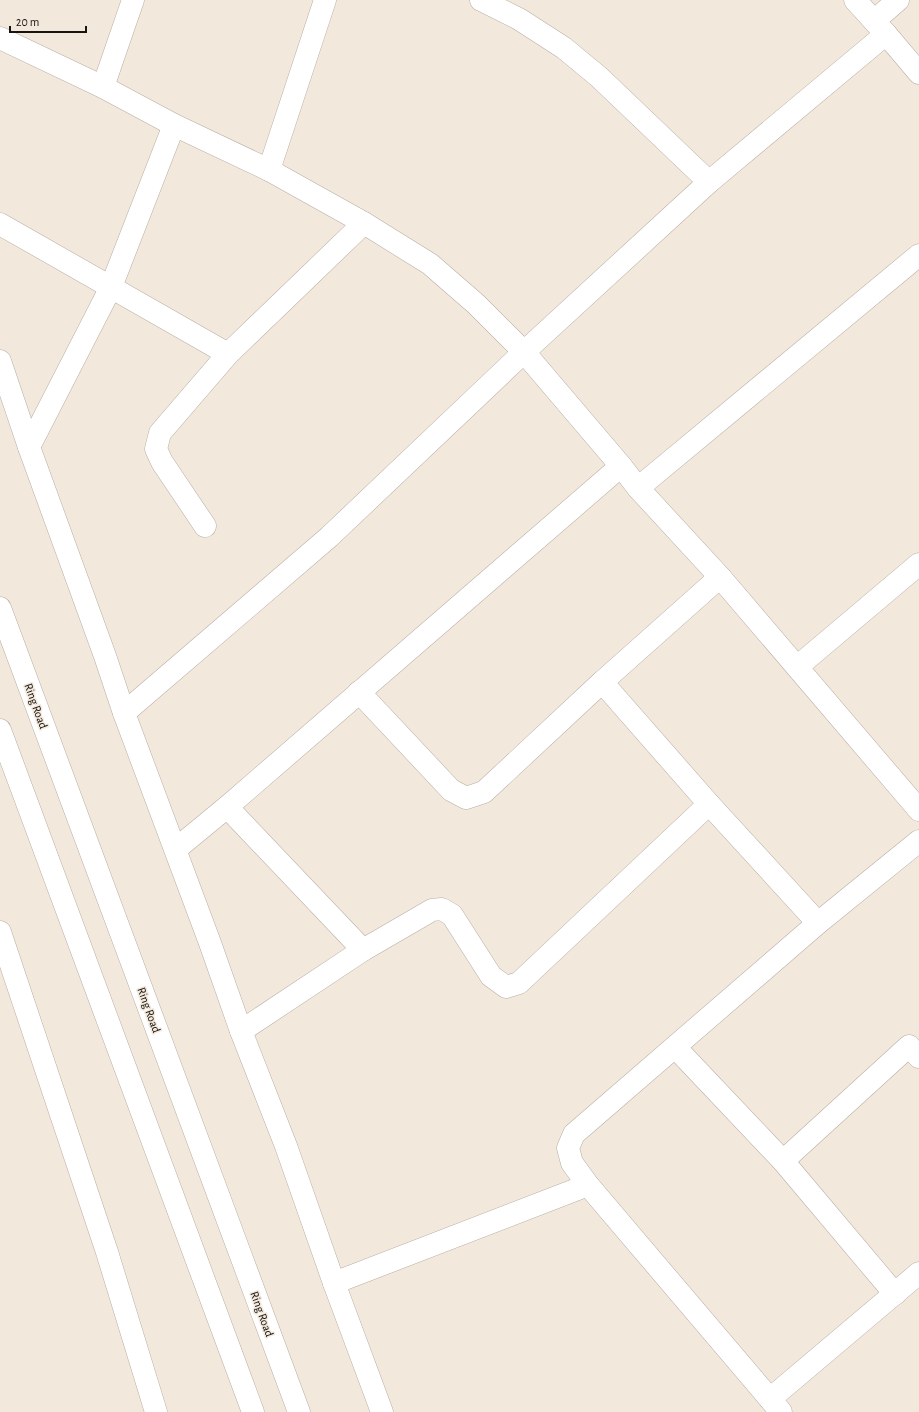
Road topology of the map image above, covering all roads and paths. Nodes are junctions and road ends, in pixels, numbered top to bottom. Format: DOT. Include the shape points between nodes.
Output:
graph roads {
  1 [pos="133,0"];
  2 [pos="325,0"];
  3 [pos="481,0"];
  4 [pos="855,0"];
  5 [pos="898,0"];
  6 [pos="880,28"];
  7 [pos="0,38"];
  8 [pos="919,73"];
  9 [pos="103,87"];
  10 [pos="174,125"];
  11 [pos="269,170"];
  12 [pos="709,182"];
  13 [pos="364,223"];
  14 [pos="0,224"];
  15 [pos="919,255"];
  16 [pos="111,287"];
  17 [pos="524,352"];
  18 [pos="228,354"];
  19 [pos="0,361"];
  20 [pos="29,447"];
  21 [pos="621,466"];
  22 [pos="638,488"];
  23 [pos="205,526"];
  24 [pos="919,564"];
  25 [pos="720,577"];
  26 [pos="0,608"];
  27 [pos="797,668"];
  28 [pos="602,682"];
  29 [pos="359,692"];
  30 [pos="124,713"];
  31 [pos="0,730"];
  32 [pos="708,804"];
  33 [pos="227,807"];
  34 [pos="919,810"];
  35 [pos="919,841"];
  36 [pos="176,849"];
  37 [pos="818,923"];
  38 [pos="0,932"];
  39 [pos="363,950"];
  40 [pos="241,1031"];
  41 [pos="916,1046"];
  42 [pos="675,1047"];
  43 [pos="783,1162"];
  44 [pos="588,1185"];
  45 [pos="919,1273"];
  46 [pos="334,1282"];
  47 [pos="895,1294"];
  48 [pos="775,1405"];
  49 [pos="156,1412"];
  50 [pos="253,1412"];
  51 [pos="299,1412"];
  52 [pos="382,1412"];
  1 -- 9 [label="main road"];
  2 -- 11 [label="main road"];
  3 -- 12 [label="main road" via="519,19 564,48 599,77"];
  4 -- 6 [label="main road"];
  5 -- 6 [label="main road"];
  6 -- 8 [label="main road"];
  6 -- 12 [label="main road"];
  7 -- 9 [label="main road"];
  9 -- 10 [label="main road"];
  10 -- 11 [label="main road"];
  10 -- 16 [label="main road"];
  11 -- 13 [label="main road"];
  12 -- 17 [label="main road"];
  13 -- 17 [label="main road" via="430,264 476,304"];
  13 -- 18 [label="main road"];
  14 -- 16 [label="main road"];
  15 -- 22 [label="main road"];
  16 -- 18 [label="main road"];
  16 -- 20 [label="main road"];
  17 -- 21 [label="main road"];
  17 -- 30 [label="main road" via="329,537"];
  18 -- 23 [label="main road" via="160,433 156,449"];
  19 -- 20 [label="main road"];
  20 -- 30 [label="main road"];
  21 -- 22 [label="main road"];
  21 -- 29 [label="main road"];
  22 -- 25 [label="main road"];
  24 -- 27 [label="main road"];
  25 -- 27 [label="main road"];
  25 -- 28 [label="main road"];
  26 -- 51 [label="main road, Ring Road"];
  27 -- 34 [label="main road"];
  28 -- 29 [label="main road" via="484,792 466,798 451,790"];
  28 -- 32 [label="main road"];
  29 -- 33 [label="main road"];
  30 -- 36 [label="main road"];
  31 -- 50 [label="main road"];
  32 -- 37 [label="main road"];
  32 -- 39 [label="main road" via="519,983 506,987 491,976 452,915 442,909 432,910"];
  33 -- 36 [label="main road"];
  33 -- 39 [label="main road"];
  35 -- 37 [label="main road"];
  36 -- 40 [label="main road"];
  37 -- 42 [label="main road"];
  38 -- 49 [label="main road" via="107,1252"];
  39 -- 40 [label="main road"];
  40 -- 46 [label="main road" via="286,1146"];
  41 -- 43 [label="main road"];
  42 -- 43 [label="main road"];
  42 -- 44 [label="main road" via="574,1134 568,1148 572,1163"];
  43 -- 47 [label="main road"];
  44 -- 46 [label="main road"];
  44 -- 48 [label="main road"];
  45 -- 47 [label="main road"];
  46 -- 52 [label="main road"];
  47 -- 48 [label="main road"];
}
